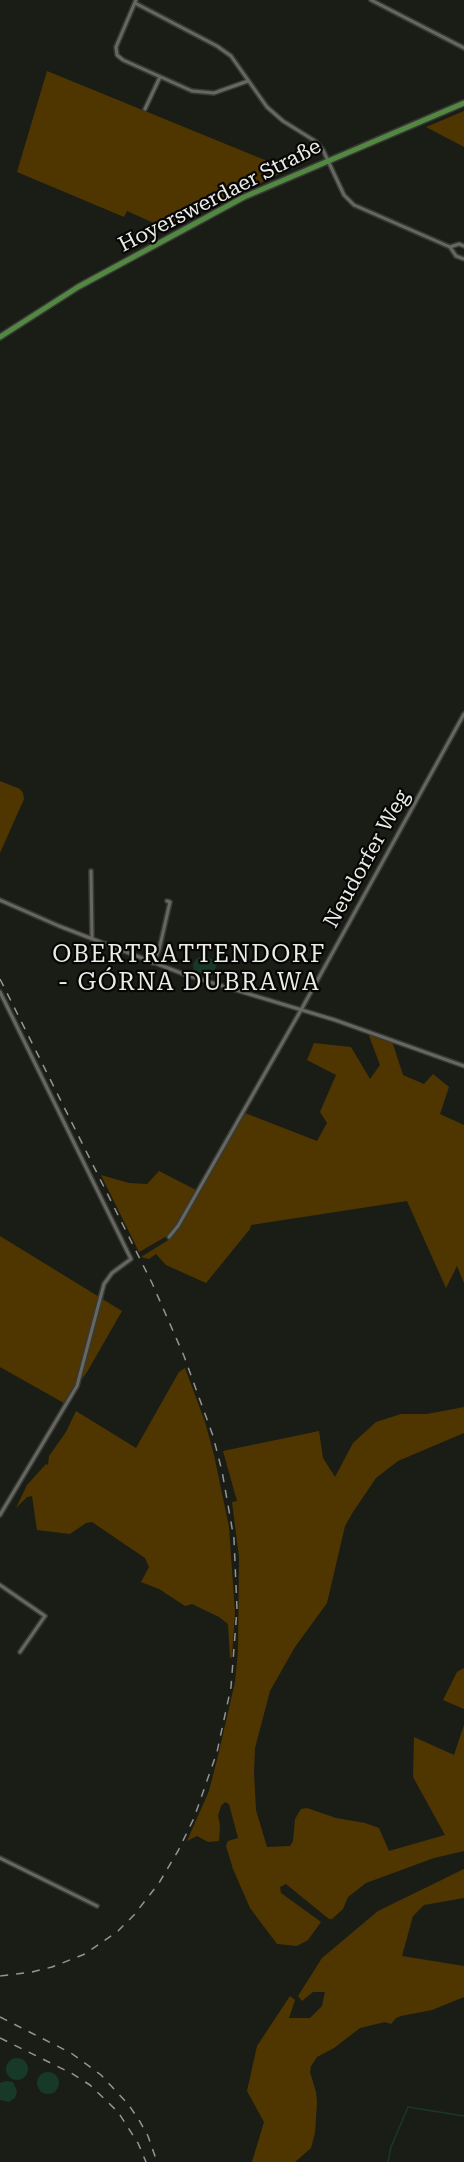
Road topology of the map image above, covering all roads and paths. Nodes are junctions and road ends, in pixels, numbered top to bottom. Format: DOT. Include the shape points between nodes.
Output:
graph roads {
  1 [pos="371,0"];
  2 [pos="135,1"];
  3 [pos="464,48"];
  4 [pos="160,77"];
  5 [pos="248,81"];
  6 [pos="464,103"];
  7 [pos="145,109"];
  8 [pos="327,160"];
  9 [pos="464,246"];
  10 [pos="450,248"];
  11 [pos="464,259"];
  12 [pos="0,337"];
  13 [pos="464,714"];
  14 [pos="91,872"];
  15 [pos="0,900"];
  16 [pos="167,901"];
  17 [pos="92,939"];
  18 [pos="153,963"];
  19 [pos="0,992"];
  20 [pos="301,1010"];
  21 [pos="464,1066"];
  22 [pos="170,1237"];
  23 [pos="0,1515"];
  24 [pos="0,1585"];
  25 [pos="20,1652"];
  26 [pos="0,1858"];
  27 [pos="97,1906"];
  1 -- 3 [label="street"];
  2 -- 4 [label="street" via="118,40 117,55"];
  2 -- 5 [label="street" via="218,46 231,56"];
  4 -- 5 [label="street" via="202,93 224,91"];
  4 -- 7 [label="street"];
  5 -- 8 [label="street" via="267,107 315,141"];
  6 -- 8 [label="main road, Hoyerswerdaer Straße"];
  8 -- 10 [label="street" via="344,195 354,205"];
  8 -- 12 [label="main road, Hoyerswerdaer Straße" via="244,198 78,287"];
  9 -- 10 [label="street"];
  10 -- 11 [label="street"];
  13 -- 20 [label="street, Neudorfer Weg"];
  14 -- 17 [label="street"];
  15 -- 17 [label="street"];
  16 -- 18 [label="street" via="170,902"];
  17 -- 18 [label="street"];
  18 -- 20 [label="street"];
  19 -- 23 [label="street" via="131,1259 104,1284 77,1386"];
  20 -- 21 [label="street"];
  20 -- 22 [label="street, Neudorfer Weg"];
  24 -- 25 [label="street" via="45,1616"];
  26 -- 27 [label="street"];
}
